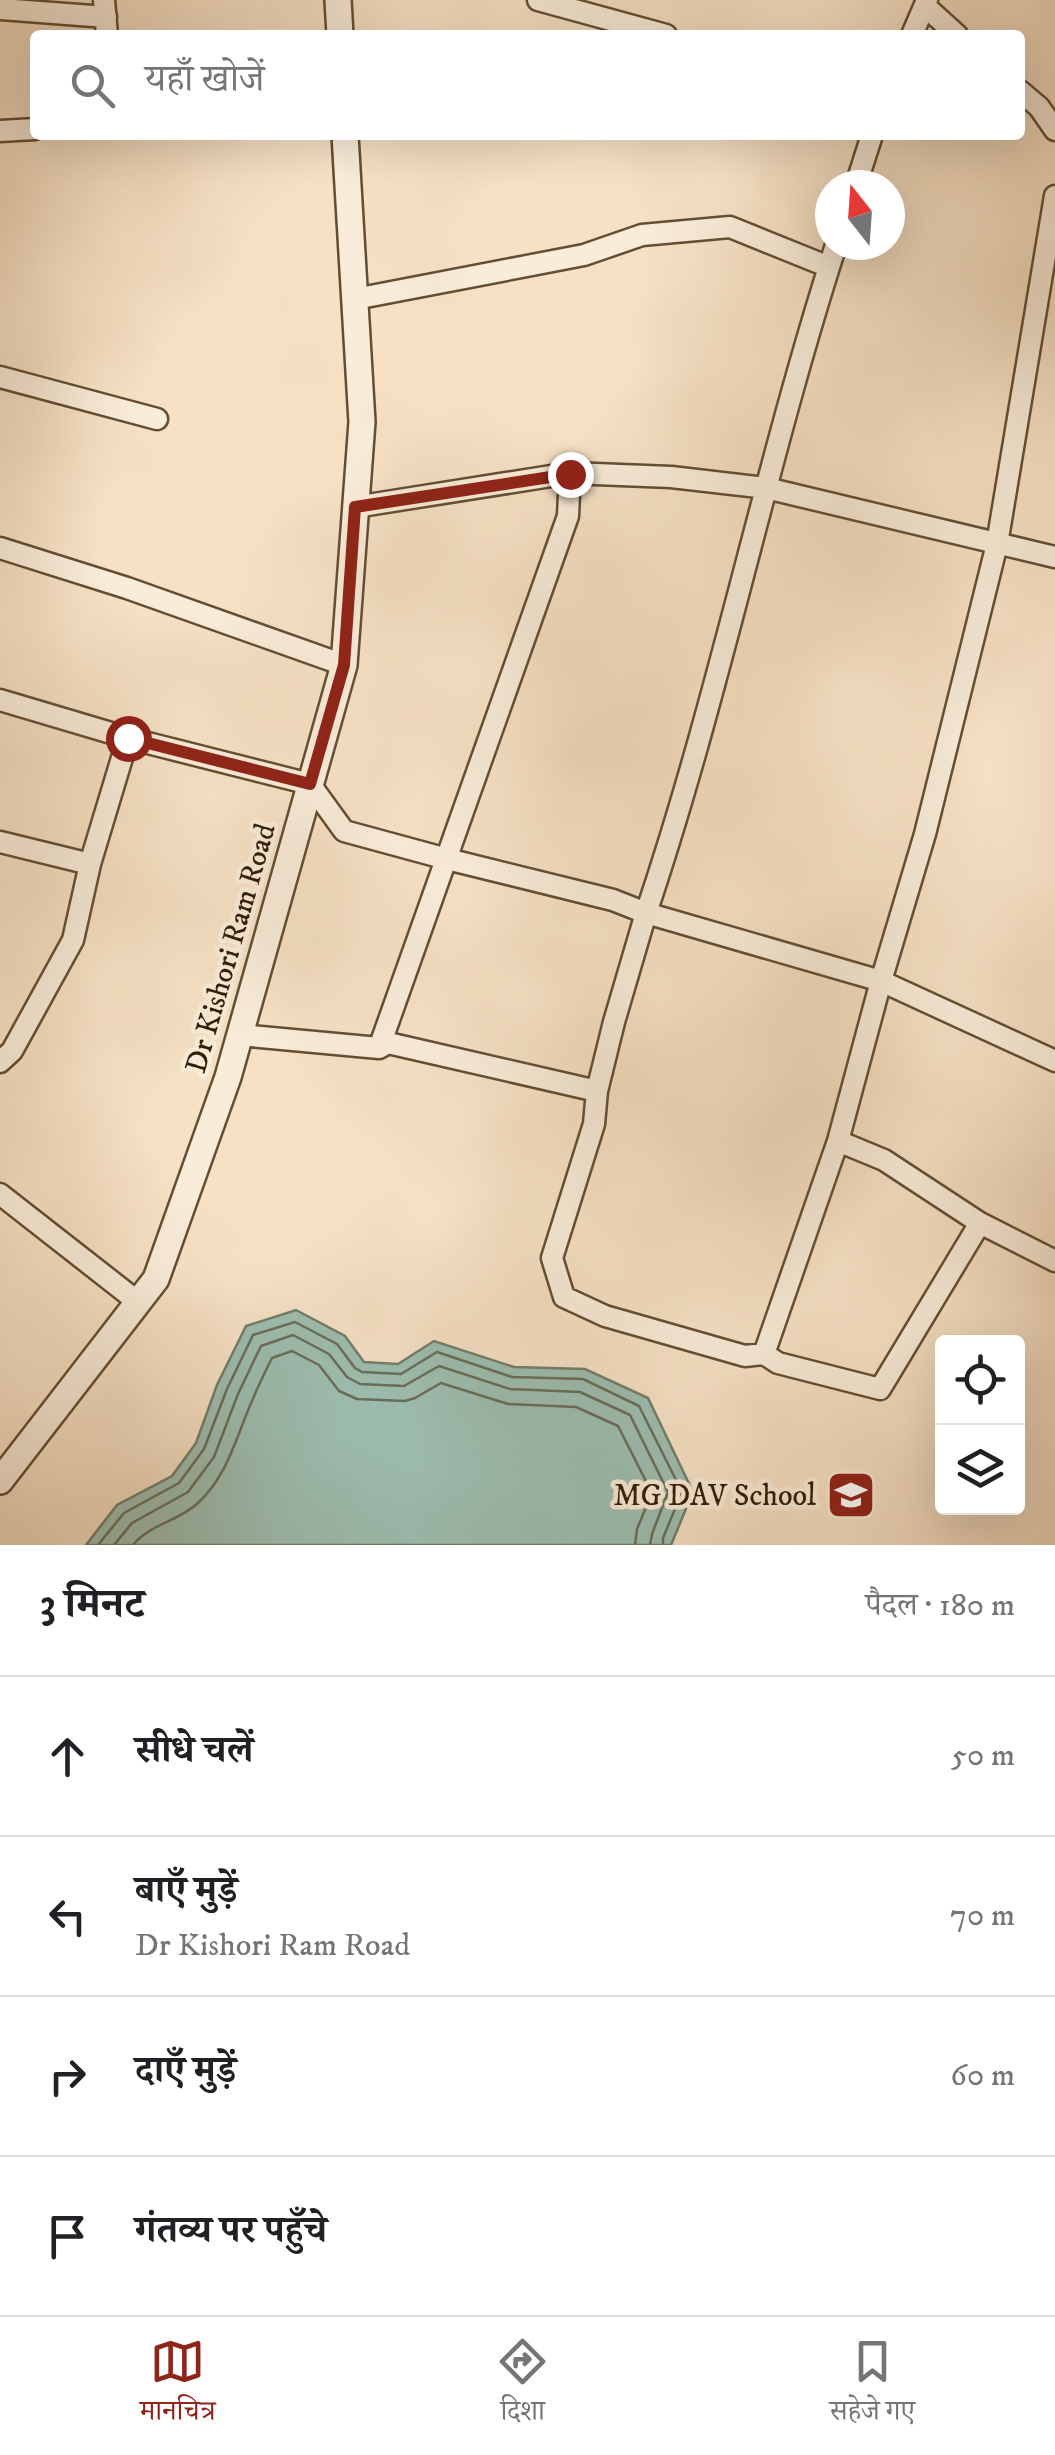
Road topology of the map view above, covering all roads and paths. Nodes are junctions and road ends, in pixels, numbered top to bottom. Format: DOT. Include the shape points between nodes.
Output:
graph roads {
  1 [pos="338,0"];
  2 [pos="538,0"];
  3 [pos="926,3"];
  4 [pos="0,8"];
  5 [pos="106,17"];
  6 [pos="340,30"];
  7 [pos="648,30"];
  8 [pos="914,30"];
  9 [pos="952,30"];
  10 [pos="1025,95"];
  11 [pos="30,129"];
  12 [pos="1055,130"];
  13 [pos="0,131"];
  14 [pos="346,140"];
  15 [pos="870,140"];
  16 [pos="861,170"];
  17 [pos="1055,196"];
  18 [pos="831,260"];
  19 [pos="829,267"];
  20 [pos="355,299"];
  21 [pos="0,377"];
  22 [pos="157,419"];
  23 [pos="570,474"];
  24 [pos="766,488"];
  25 [pos="355,507"];
  26 [pos="997,544"];
  27 [pos="0,548"];
  28 [pos="1055,556"];
  29 [pos="344,665"];
  30 [pos="0,700"];
  31 [pos="128,738"];
  32 [pos="310,784"];
  33 [pos="0,842"];
  34 [pos="447,859"];
  35 [pos="90,864"];
  36 [pos="646,913"];
  37 [pos="880,981"];
  38 [pos="239,1035"];
  39 [pos="379,1048"];
  40 [pos="1055,1061"];
  41 [pos="0,1062"];
  42 [pos="597,1091"];
  43 [pos="838,1141"];
  44 [pos="0,1194"];
  45 [pos="980,1223"];
  46 [pos="1055,1260"];
  47 [pos="138,1302"];
  48 [pos="764,1354"];
  49 [pos="0,1480"];
  1 -- 6 [label="street"];
  2 -- 7 [label="street"];
  3 -- 8 [label="street"];
  3 -- 9 [label="street"];
  4 -- 5 [label="street"];
  10 -- 12 [label="street"];
  11 -- 13 [label="street"];
  14 -- 20 [label="street, Dr Kishori Ram Road"];
  15 -- 16 [label="street"];
  17 -- 26 [label="street"];
  18 -- 19 [label="street"];
  19 -- 20 [label="street" via="730,227 642,235 584,255"];
  19 -- 24 [label="street"];
  20 -- 25 [label="street, Dr Kishori Ram Road" via="362,422"];
  21 -- 22 [label="street"];
  23 -- 24 [label="street"];
  23 -- 25 [label="street"];
  23 -- 34 [label="street" via="568,516"];
  24 -- 26 [label="street"];
  24 -- 36 [label="street"];
  25 -- 29 [label="street, Dr Kishori Ram Road"];
  26 -- 28 [label="street"];
  26 -- 37 [label="street" via="925,834"];
  27 -- 29 [label="street"];
  29 -- 32 [label="street, Dr Kishori Ram Road"];
  30 -- 31 [label="street"];
  31 -- 32 [label="street"];
  31 -- 35 [label="street"];
  32 -- 34 [label="street" via="344,831"];
  32 -- 38 [label="street, Dr Kishori Ram Road"];
  33 -- 35 [label="street"];
  34 -- 36 [label="street"];
  34 -- 39 [label="street"];
  35 -- 41 [label="street" via="72,940"];
  36 -- 37 [label="street"];
  36 -- 42 [label="street"];
  37 -- 40 [label="street"];
  37 -- 43 [label="street"];
  38 -- 39 [label="street"];
  38 -- 47 [label="street, Dr Kishori Ram Road" via="156,1279"];
  39 -- 42 [label="street" via="388,1043"];
  42 -- 48 [label="street" via="594,1124 552,1258 564,1297 730,1352"];
  43 -- 45 [label="street" via="884,1160"];
  43 -- 48 [label="street"];
  44 -- 47 [label="street"];
  45 -- 46 [label="street"];
  45 -- 48 [label="street" via="880,1389"];
  47 -- 49 [label="street, Dr Kishori Ram Road"];
}
